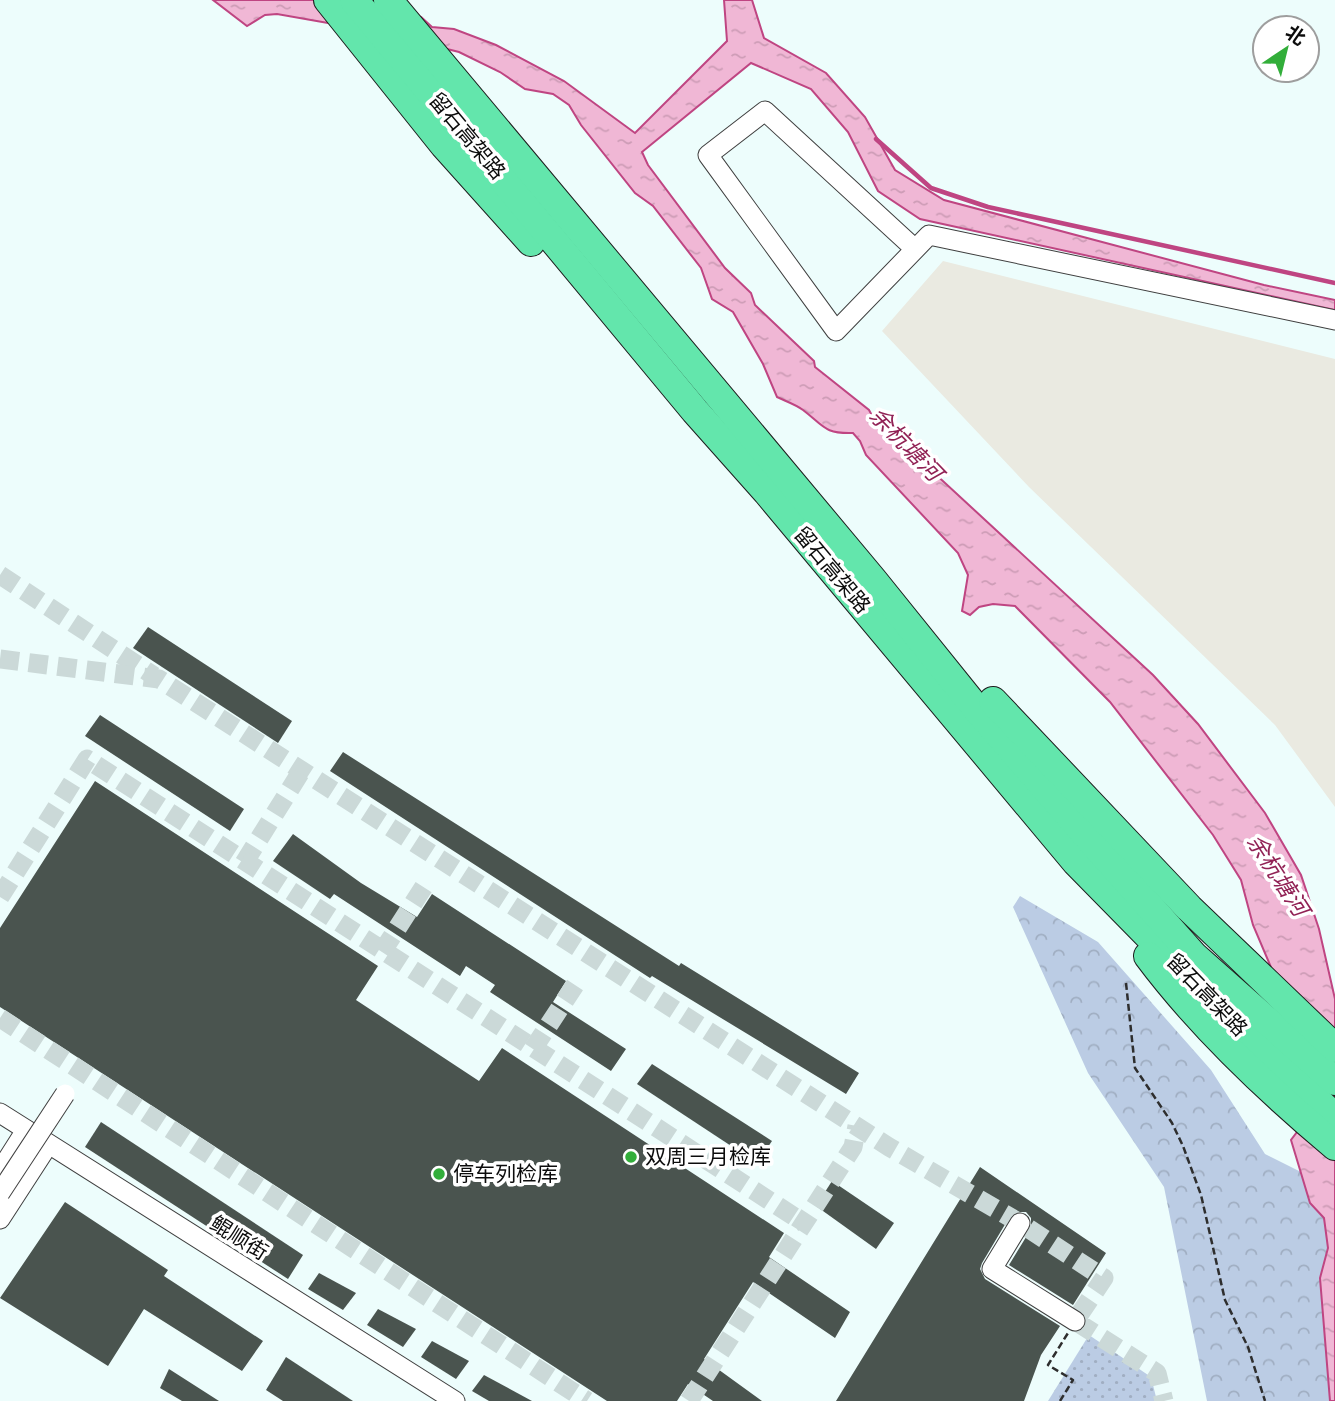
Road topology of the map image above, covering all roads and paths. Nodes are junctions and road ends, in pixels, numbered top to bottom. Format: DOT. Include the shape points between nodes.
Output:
graph roads {
  1 [pos="328,0"];
  2 [pos="354,0"];
  3 [pos="388,0"];
  4 [pos="413,0"];
  5 [pos="915,249"];
  6 [pos="1335,320"];
  7 [pos="722,399"];
  8 [pos="695,411"];
  9 [pos="873,580"];
  10 [pos="1076,862"];
  11 [pos="1126,983"];
  12 [pos="1335,1048"];
  13 [pos="1335,1081"];
  14 [pos="65,1094"];
  15 [pos="0,1113"];
  16 [pos="1335,1117"];
  17 [pos="26,1130"];
  18 [pos="48,1145"];
  19 [pos="1335,1146"];
  20 [pos="0,1171"];
  21 [pos="0,1193"];
  22 [pos="0,1219"];
  23 [pos="1020,1223"];
  24 [pos="1075,1321"];
  25 [pos="455,1401"];
  26 [pos="1060,1401"];
  27 [pos="1265,1401"];
  1 -- 8 [label="highway" via="444,145 560,274"];
  2 -- 8 [label="highway, 留石高架路"];
  3 -- 7 [label="highway, 留石高架路"];
  4 -- 7 [label="highway" via="607,236"];
  5 -- 5 [label="street" via="836,331 708,155 765,111"];
  5 -- 6 [label="street" via="929,235"];
  7 -- 9 [label="highway, 留石高架路"];
  8 -- 10 [label="highway, 留石高架路"];
  9 -- 12 [label="highway" via="1189,908"];
  9 -- 13 [label="highway, 留石高架路" via="976,708 1194,956"];
  10 -- 16 [label="highway, 留石高架路" via="1256,1045"];
  10 -- 19 [label="highway" via="1178,997 1280,1100"];
  11 -- 27 [label="path" via="1135,1068 1183,1146 1201,1195 1225,1300 1248,1347"];
  14 -- 21 [label="street, bridge"];
  15 -- 17 [label="street, 鲲顺街"];
  17 -- 18 [label="street, 鲲顺街"];
  17 -- 20 [label="street"];
  18 -- 22 [label="street"];
  18 -- 25 [label="street, 鲲顺街"];
  23 -- 24 [label="street" via="992,1269"];
  24 -- 26 [label="path" via="1048,1365 1073,1380"];
}
